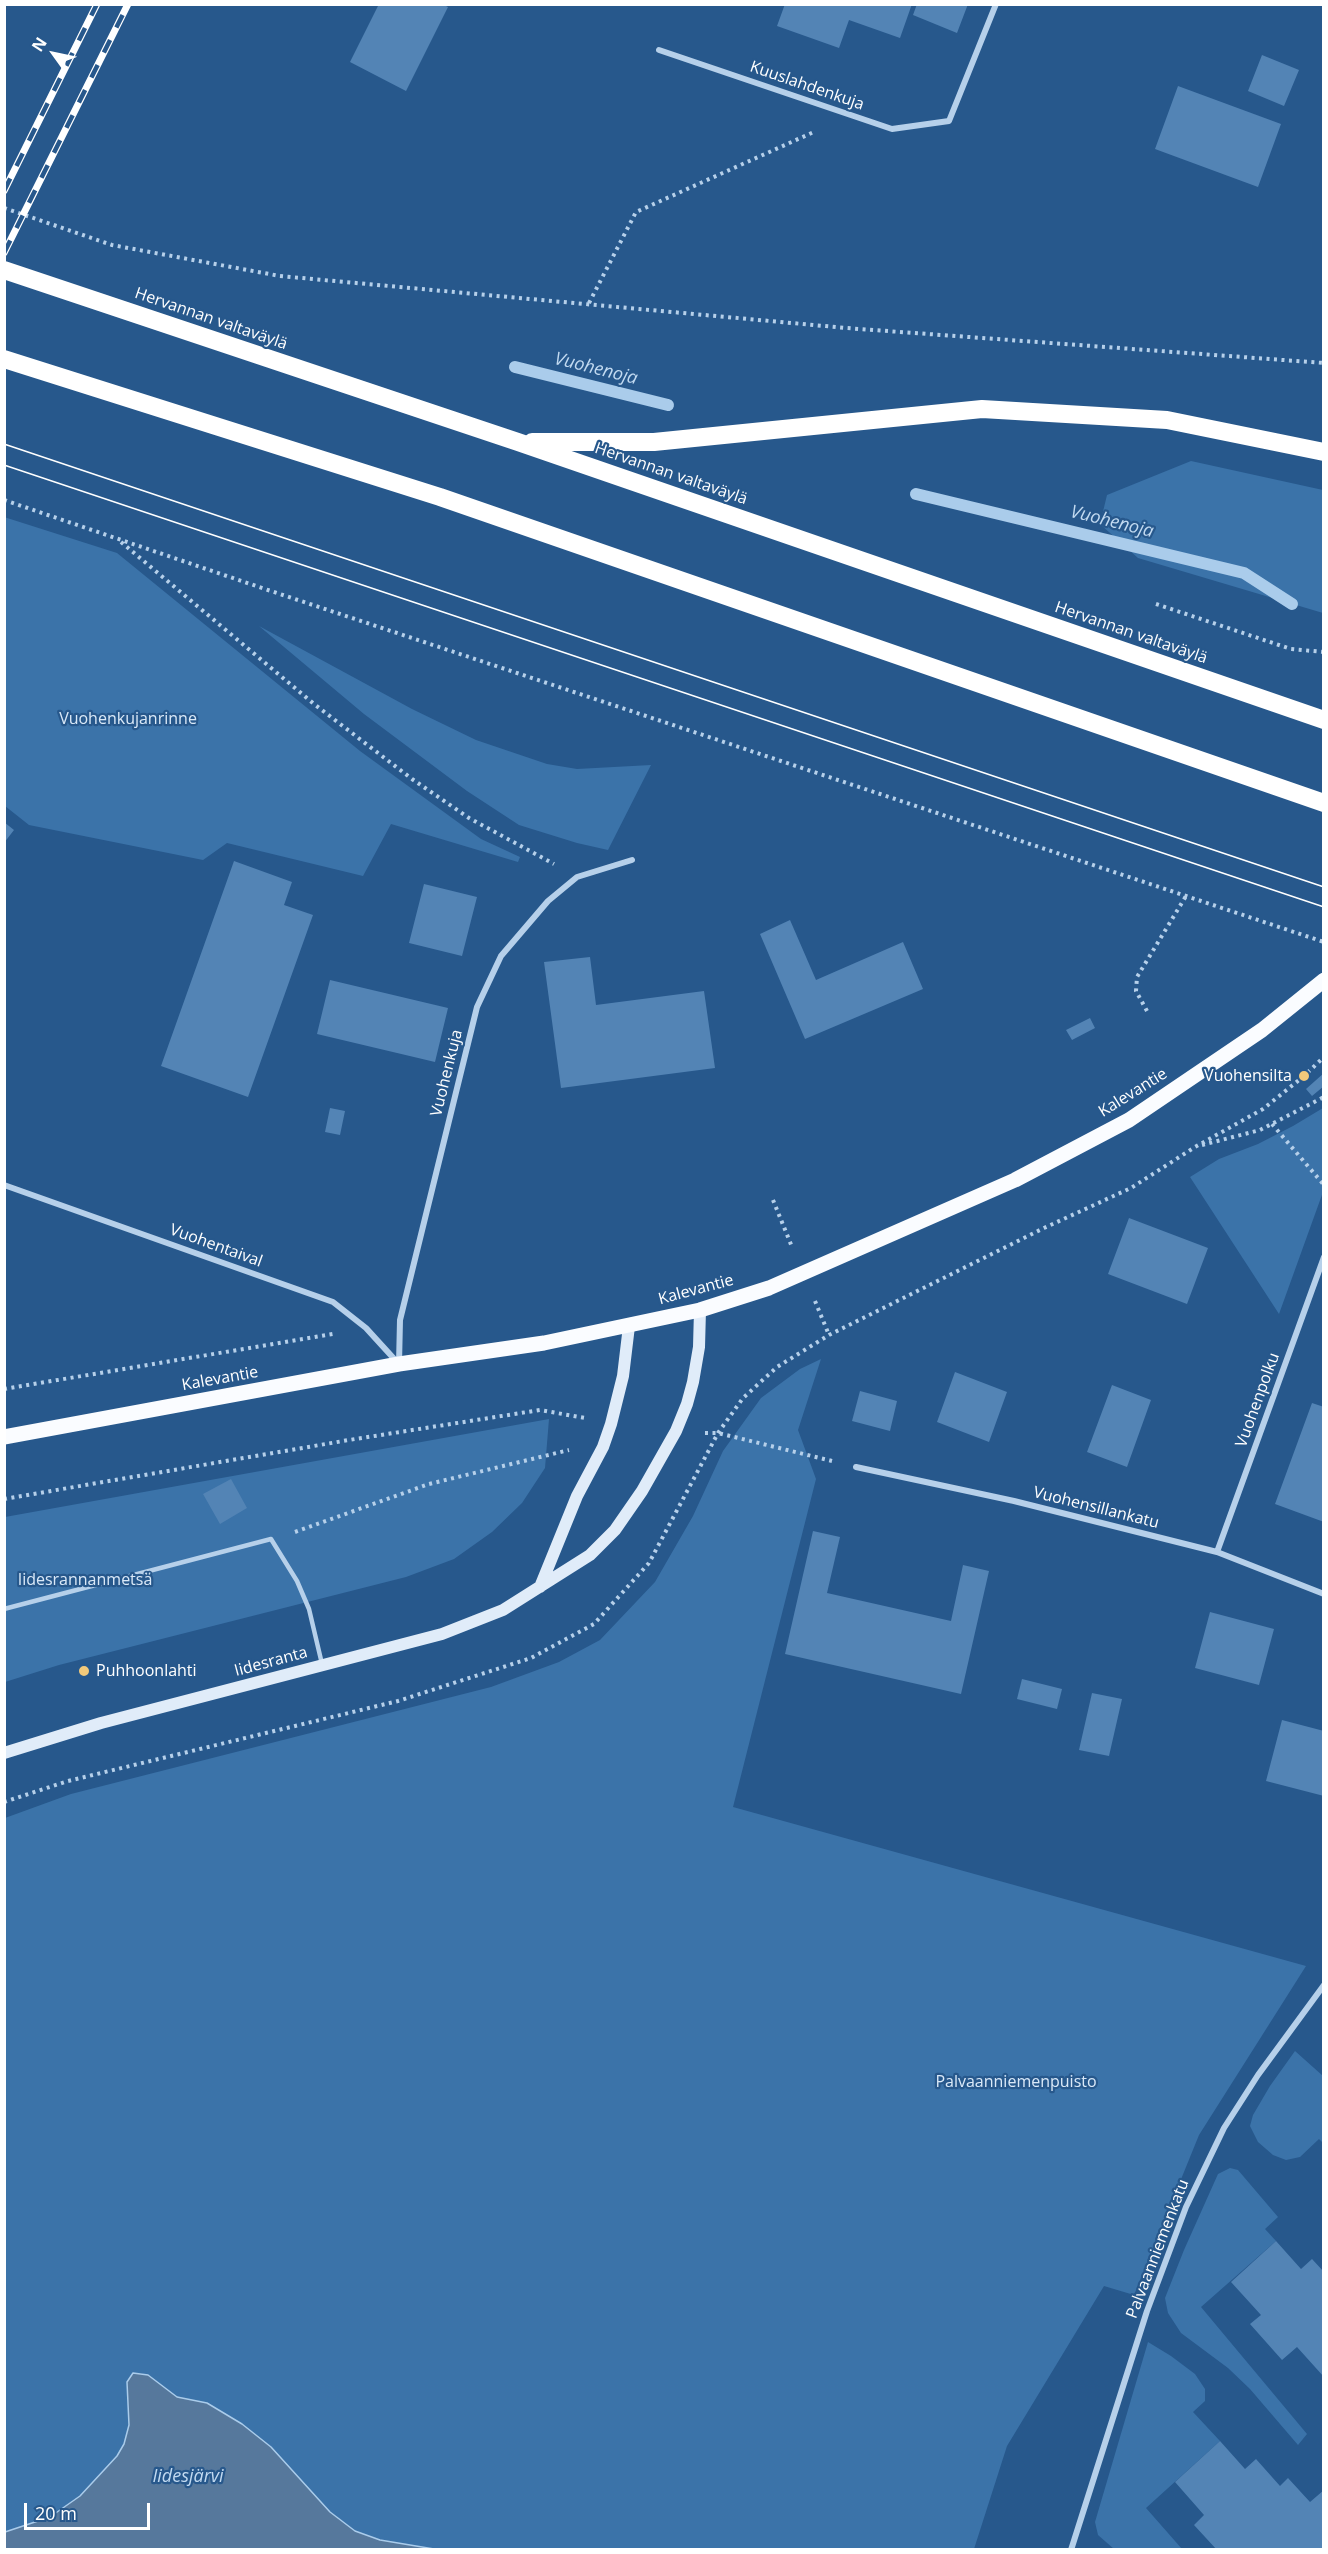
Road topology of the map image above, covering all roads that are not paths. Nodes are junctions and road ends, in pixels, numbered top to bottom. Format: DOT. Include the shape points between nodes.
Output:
graph roads {
  1 [pos="996,4"];
  2 [pos="659,50"];
  3 [pos="4,270"];
  4 [pos="4,358"];
  5 [pos="518,442"];
  6 [pos="1323,452"];
  7 [pos="1323,720"];
  8 [pos="1323,803"];
  9 [pos="632,861"];
  10 [pos="1323,980"];
  11 [pos="4,1185"];
  12 [pos="1323,1257"];
  13 [pos="700,1310"];
  14 [pos="629,1326"];
  15 [pos="399,1364"];
  16 [pos="4,1437"];
  17 [pos="856,1467"];
  18 [pos="1218,1552"];
  19 [pos="540,1587"];
  20 [pos="1323,1594"];
  21 [pos="4,1609"];
  22 [pos="323,1665"];
  23 [pos="4,1753"];
  24 [pos="1323,1985"];
  25 [pos="1071,2550"];
  1 -- 2 [label="street, Kuuslahdenkuja" via="949,121 892,129"];
  3 -- 5 [label="highway, Hervannan valtaväylä"];
  4 -- 8 [label="highway" via="440,497"];
  5 -- 6 [label="highway" via="654,442 982,410 1167,420"];
  5 -- 7 [label="highway, Hervannan valtaväylä"];
  9 -- 15 [label="street, Vuohenkuja" via="578,877 548,901 501,956 477,1007 400,1320"];
  10 -- 13 [label="main road, Kalevantie" via="1262,1030 1129,1120 1015,1180 804,1274"];
  11 -- 15 [label="street, Vuohentaival" via="333,1302 366,1328"];
  12 -- 18 [label="street, Vuohenpolku"];
  13 -- 14 [label="main road, Kalevantie"];
  13 -- 19 [label="main road, Iidesranta" via="699,1347 687,1404 642,1491 615,1530 590,1555"];
  14 -- 15 [label="main road, Kalevantie"];
  14 -- 19 [label="main road" via="623,1376 611,1424"];
  15 -- 16 [label="main road, Kalevantie"];
  17 -- 18 [label="street, Vuohensillankatu" via="1014,1501"];
  18 -- 20 [label="street, Vuohensillankatu"];
  19 -- 22 [label="main road, Iidesranta" via="503,1610 442,1634"];
  21 -- 22 [label="lane" via="272,1539 309,1609"];
  22 -- 23 [label="main road, Iidesranta" via="101,1723"];
  24 -- 25 [label="street, Palvaanniemenkatu" via="1224,2128 1186,2207 1147,2311"];
}
